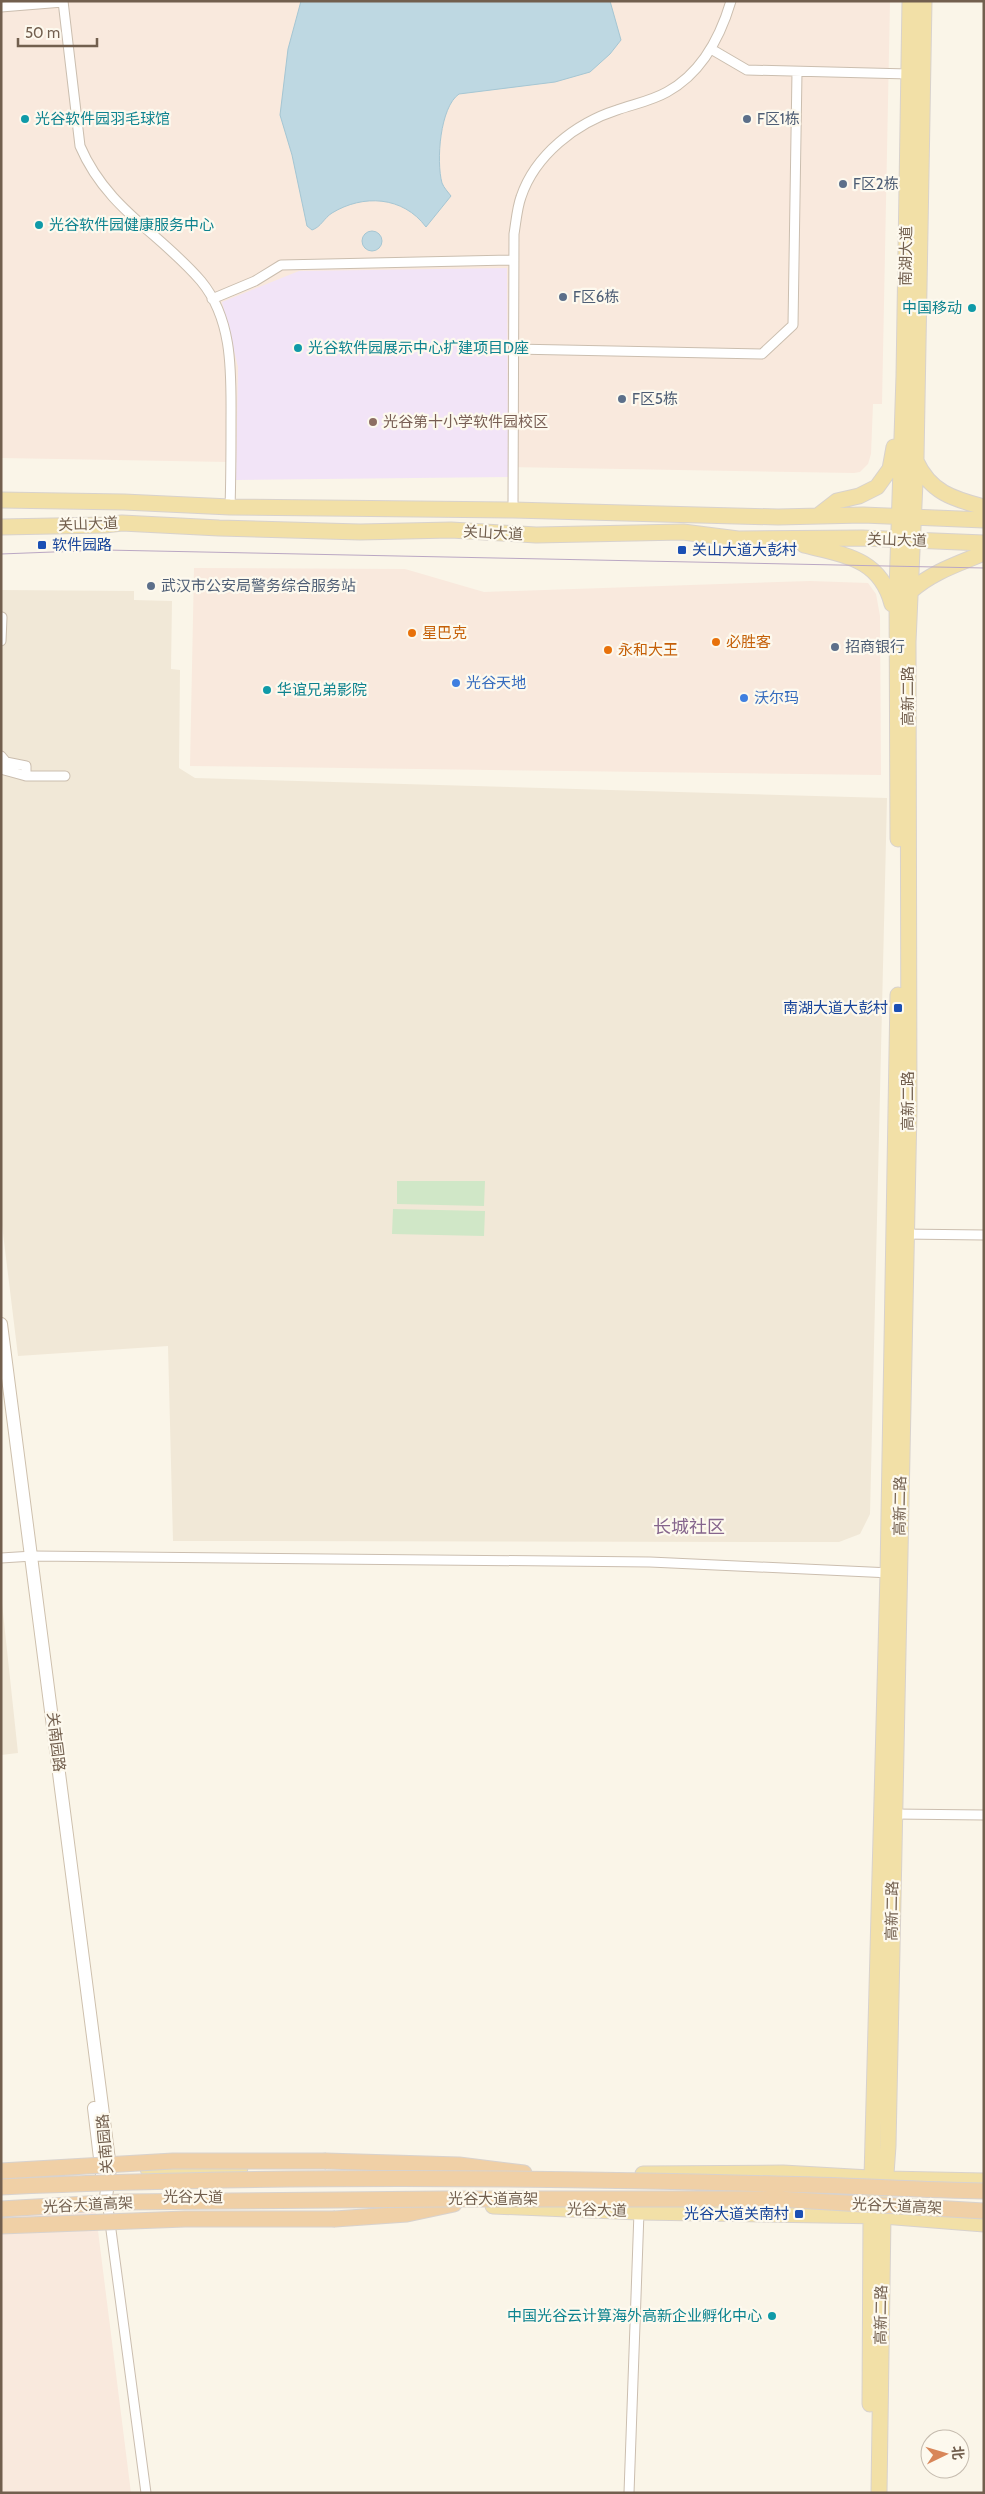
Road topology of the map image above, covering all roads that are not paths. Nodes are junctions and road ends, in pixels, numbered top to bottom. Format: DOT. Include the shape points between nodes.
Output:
graph roads {
  1 [pos="731,1"];
  2 [pos="910,1"];
  3 [pos="924,1"];
  4 [pos="63,2"];
  5 [pos="1,7"];
  6 [pos="711,49"];
  7 [pos="797,72"];
  8 [pos="909,74"];
  9 [pos="514,260"];
  10 [pos="212,299"];
  11 [pos="514,349"];
  12 [pos="904,376"];
  13 [pos="916,459"];
  14 [pos="1,500"];
  15 [pos="230,507"];
  16 [pos="984,508"];
  17 [pos="513,510"];
  18 [pos="819,515"];
  19 [pos="906,518"];
  20 [pos="984,520"];
  21 [pos="1,527"];
  22 [pos="783,540"];
  23 [pos="905,540"];
  24 [pos="984,543"];
  25 [pos="984,553"];
  26 [pos="911,590"];
  27 [pos="2,617"];
  28 [pos="898,624"];
  29 [pos="1,641"];
  30 [pos="1,756"];
  31 [pos="1,770"];
  32 [pos="26,776"];
  33 [pos="65,776"];
  34 [pos="900,1234"];
  35 [pos="984,1235"];
  36 [pos="1,1324"];
  37 [pos="1,1371"];
  38 [pos="29,1556"];
  39 [pos="1,1558"];
  40 [pos="893,1573"];
  41 [pos="894,1814"];
  42 [pos="984,1815"];
  43 [pos="874,2142"];
  44 [pos="106,2169"];
  45 [pos="1,2171"];
  46 [pos="524,2173"];
  47 [pos="821,2175"];
  48 [pos="1,2177"];
  49 [pos="880,2179"];
  50 [pos="984,2181"];
  51 [pos="1,2187"];
  52 [pos="984,2191"];
  53 [pos="106,2197"];
  54 [pos="454,2204"];
  55 [pos="1,2206"];
  56 [pos="1,2209"];
  57 [pos="984,2211"];
  58 [pos="640,2212"];
  59 [pos="877,2216"];
  60 [pos="984,2224"];
  61 [pos="1,2226"];
  62 [pos="146,2493"];
  63 [pos="629,2493"];
  64 [pos="869,2493"];
  65 [pos="879,2493"];
  1 -- 6 [label="street" via="720,34"];
  2 -- 8 [label="main road, 南湖大道"];
  3 -- 13 [label="main road, 南湖大道"];
  4 -- 5 [label="street"];
  4 -- 10 [label="street" via="80,146 86,160 125,212 187,267"];
  6 -- 7 [label="street" via="747,70"];
  6 -- 9 [label="street" via="684,81 667,92 583,125 547,154 521,197 514,234"];
  7 -- 8 [label="street"];
  7 -- 11 [label="street" via="793,325 762,354"];
  8 -- 12 [label="main road, 南湖大道"];
  9 -- 10 [label="street" via="281,264 255,281"];
  9 -- 11 [label="street"];
  10 -- 15 [label="street" via="226,333 231,373"];
  11 -- 17 [label="street"];
  12 -- 18 [label="main road" via="893,457 885,477 877,487 838,501"];
  12 -- 19 [label="main road, 南湖大道"];
  13 -- 16 [label="main road" via="923,476 939,490 957,500"];
  13 -- 19 [label="main road, 南湖大道"];
  14 -- 15 [label="main road, 关山大道"];
  15 -- 17 [label="main road, 关山大道"];
  17 -- 18 [label="main road, 关山大道" via="743,517"];
  18 -- 19 [label="main road, 关山大道"];
  19 -- 20 [label="main road, 关山大道"];
  19 -- 23 [label="main road, 南湖大道"];
  21 -- 22 [label="main road, 关山大道" via="122,523 360,532 451,530 536,535 664,532"];
  22 -- 23 [label="main road, 关山大道"];
  22 -- 28 [label="main road" via="847,556 873,569 888,588"];
  23 -- 24 [label="main road, 关山大道"];
  23 -- 26 [label="main road, 高新二路"];
  23 -- 28 [label="main road, 高新二路"];
  25 -- 26 [label="main road" via="937,572"];
  26 -- 34 [label="main road, 高新二路" via="908,642 908,1109"];
  27 -- 29 [label="street"];
  28 -- 34 [label="main road, 高新二路"];
  30 -- 32 [label="street" via="6,762 26,766"];
  31 -- 32 [label="street"];
  32 -- 33 [label="street"];
  34 -- 35 [label="street"];
  34 -- 40 [label="main road, 高新二路"];
  36 -- 38 [label="main road, 关南园路"];
  37 -- 38 [label="main road, 关南园路"];
  38 -- 39 [label="street"];
  38 -- 40 [label="street" via="650,1562"];
  38 -- 44 [label="main road, 关南园路"];
  40 -- 41 [label="main road, 高新二路"];
  40 -- 43 [label="main road, 高新二路"];
  41 -- 42 [label="street"];
  41 -- 49 [label="main road, 高新二路"];
  43 -- 47 [label="main road" via="859,2168"];
  43 -- 49 [label="main road, 高新二路"];
  44 -- 46 [label="main road, 光谷大道" via="309,2168"];
  44 -- 48 [label="main road, 光谷大道"];
  44 -- 53 [label="main road, 关南园路"];
  45 -- 46 [label="highway, bridge" via="173,2161 326,2161 459,2165"];
  46 -- 47 [label="main road, 光谷大道"];
  47 -- 49 [label="main road, 光谷大道"];
  49 -- 50 [label="main road, 光谷大道"];
  49 -- 59 [label="main road, 高新二路"];
  51 -- 52 [label="highway, 光谷大道高架, bridge" via="121,2181 443,2179"];
  53 -- 54 [label="main road, 光谷大道" via="304,2198"];
  53 -- 55 [label="main road, 光谷大道"];
  53 -- 62 [label="street"];
  54 -- 58 [label="main road, 光谷大道"];
  54 -- 61 [label="highway, bridge" via="407,2214 335,2219 185,2219"];
  56 -- 57 [label="highway, 光谷大道高架, bridge" via="121,2202 444,2199 776,2200"];
  58 -- 59 [label="main road, 光谷大道"];
  58 -- 63 [label="street"];
  59 -- 60 [label="main road, 光谷大道"];
  59 -- 64 [label="main road, 高新二路"];
  59 -- 65 [label="main road, 高新二路"];
}
